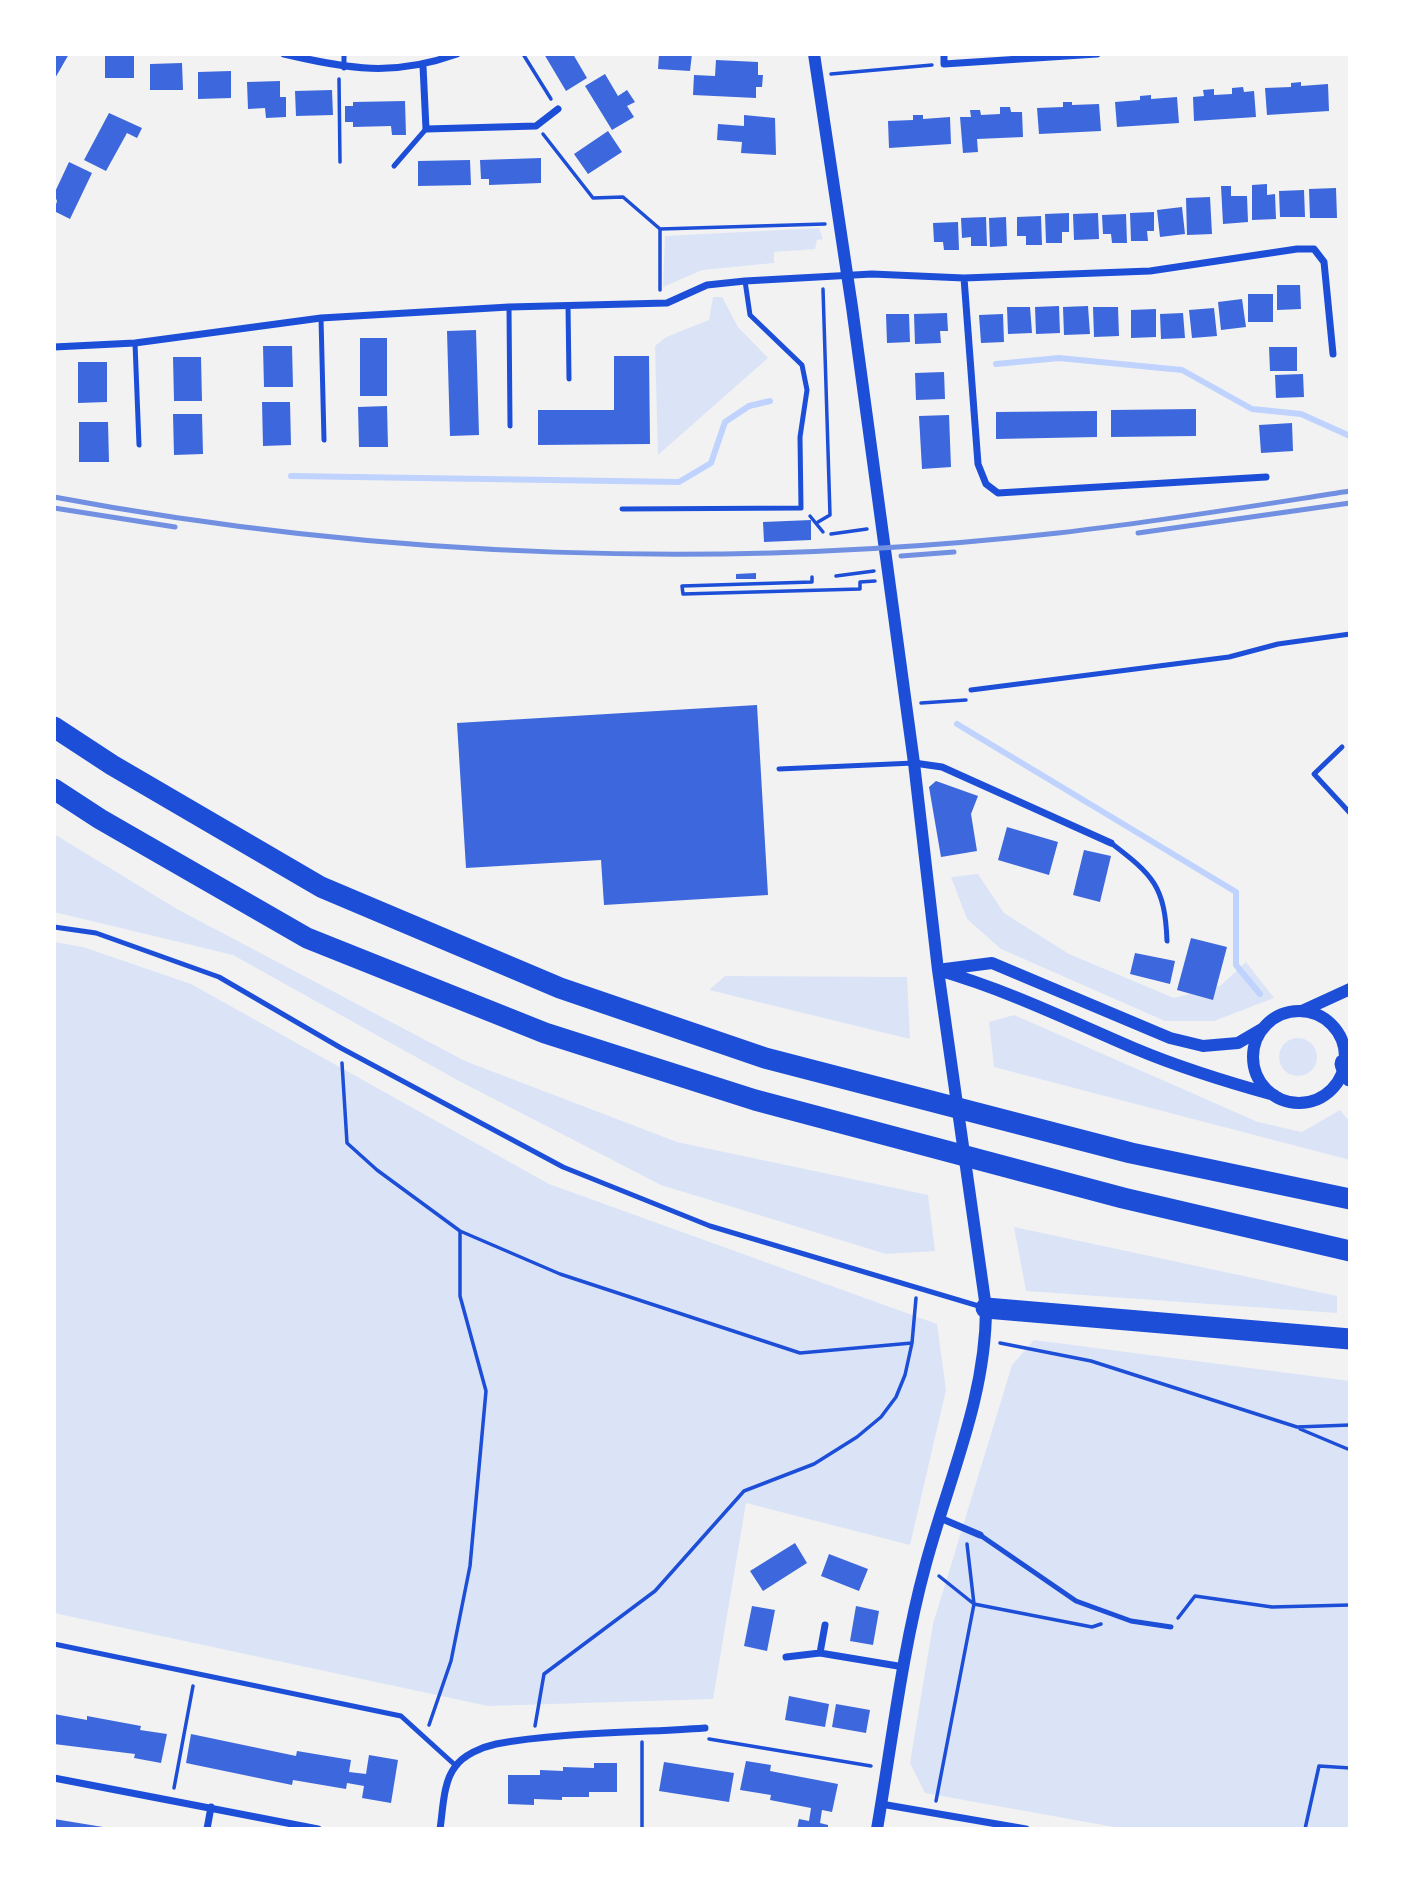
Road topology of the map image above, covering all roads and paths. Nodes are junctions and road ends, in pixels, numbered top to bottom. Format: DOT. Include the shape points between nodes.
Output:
graph roads {
  1 [pos="284,54"];
  2 [pos="344,54"];
  3 [pos="457,54"];
  4 [pos="523,54"];
  5 [pos="814,54"];
  6 [pos="944,54"];
  7 [pos="1097,54"];
  8 [pos="944,64"];
  9 [pos="424,66"];
  10 [pos="341,67"];
  11 [pos="818,76"];
  12 [pos="558,109"];
  13 [pos="536,126"];
  14 [pos="426,129"];
  15 [pos="340,162"];
  16 [pos="394,166"];
  17 [pos="841,223"];
  18 [pos="660,229"];
  19 [pos="848,275"];
  20 [pos="821,277"];
  21 [pos="964,278"];
  22 [pos="745,281"];
  23 [pos="659,303"];
  24 [pos="568,305"];
  25 [pos="509,307"];
  26 [pos="321,318"];
  27 [pos="135,342"];
  28 [pos="54,347"];
  29 [pos="1332,354"];
  30 [pos="569,379"];
  31 [pos="510,426"];
  32 [pos="324,440"];
  33 [pos="139,445"];
  34 [pos="1266,477"];
  35 [pos="801,508"];
  36 [pos="622,509"];
  37 [pos="818,522"];
  38 [pos="881,530"];
  39 [pos="823,532"];
  40 [pos="831,534"];
  41 [pos="887,575"];
  42 [pos="836,576"];
  43 [pos="812,577"];
  44 [pos="1350,634"];
  45 [pos="971,690"];
  46 [pos="968,700"];
  47 [pos="905,703"];
  48 [pos="54,727"];
  49 [pos="1342,747"];
  50 [pos="914,763"];
  51 [pos="779,769"];
  52 [pos="54,789"];
  53 [pos="1350,813"];
  54 [pos="1111,843"];
  55 [pos="54,927"];
  56 [pos="1167,941"];
  57 [pos="938,970"];
  58 [pos="1350,989"];
  59 [pos="1302,1011"];
  60 [pos="1262,1029"];
  61 [pos="341,1048"];
  62 [pos="1347,1057"];
  63 [pos="1274,1095"];
  64 [pos="1350,1199"];
  65 [pos="460,1231"];
  66 [pos="1350,1251"];
  67 [pos="918,1286"];
  68 [pos="986,1308"];
  69 [pos="1350,1339"];
  70 [pos="986,1341"];
  71 [pos="912,1343"];
  72 [pos="1350,1424"];
  73 [pos="1297,1427"];
  74 [pos="1350,1450"];
  75 [pos="940,1518"];
  76 [pos="965,1528"];
  77 [pos="981,1535"];
  78 [pos="925,1565"];
  79 [pos="974,1604"];
  80 [pos="1350,1605"];
  81 [pos="1110,1615"];
  82 [pos="825,1625"];
  83 [pos="1171,1627"];
  84 [pos="54,1644"];
  85 [pos="820,1653"];
  86 [pos="786,1657"];
  87 [pos="904,1667"];
  88 [pos="196,1673"];
  89 [pos="705,1728"];
  90 [pos="642,1733"];
  91 [pos="424,1737"];
  92 [pos="533,1740"];
  93 [pos="455,1765"];
  94 [pos="1350,1768"];
  95 [pos="887,1769"];
  96 [pos="54,1778"];
  97 [pos="172,1800"];
  98 [pos="881,1804"];
  99 [pos="211,1807"];
  100 [pos="933,1813"];
  101 [pos="207,1829"];
  102 [pos="318,1829"];
  103 [pos="440,1829"];
  104 [pos="642,1829"];
  105 [pos="877,1829"];
  106 [pos="1026,1829"];
  107 [pos="1305,1829"];
  1 -- 10 [label="street"];
  2 -- 10 [label="lane"];
  3 -- 9 [label="street"];
  4 -- 12 [label="path"];
  5 -- 11 [label="street"];
  6 -- 8 [label="street"];
  7 -- 8 [label="street"];
  8 -- 11 [label="path"];
  9 -- 10 [label="street"];
  9 -- 14 [label="street"];
  10 -- 15 [label="path"];
  11 -- 17 [label="street"];
  12 -- 13 [label="street"];
  13 -- 14 [label="street"];
  13 -- 18 [label="path" via="593,198 624,197"];
  14 -- 16 [label="lane"];
  17 -- 18 [label="path"];
  17 -- 19 [label="street"];
  18 -- 23 [label="path"];
  19 -- 20 [label="street"];
  19 -- 21 [label="street"];
  19 -- 38 [label="street"];
  20 -- 22 [label="street"];
  20 -- 37 [label="path" via="830,515"];
  21 -- 29 [label="street" via="1150,271 1297,248 1314,250 1324,262"];
  21 -- 34 [label="street" via="978,464 986,484 998,493"];
  22 -- 23 [label="street" via="707,285"];
  22 -- 35 [label="lane" via="750,316 802,365 807,390 800,437"];
  23 -- 24 [label="street"];
  24 -- 25 [label="street"];
  24 -- 30 [label="lane"];
  25 -- 26 [label="street"];
  25 -- 31 [label="lane"];
  26 -- 27 [label="street"];
  26 -- 32 [label="lane"];
  27 -- 28 [label="street"];
  27 -- 33 [label="lane"];
  35 -- 36 [label="lane"];
  35 -- 37 [label="path"];
  37 -- 39 [label="path"];
  38 -- 40 [label="path"];
  38 -- 41 [label="street"];
  41 -- 42 [label="path"];
  41 -- 43 [label="path" via="860,582 860,589 683,594 682,586 812,582"];
  41 -- 47 [label="street"];
  44 -- 45 [label="lane" via="1278,644 1229,657"];
  46 -- 47 [label="path"];
  47 -- 50 [label="street"];
  48 -- 64 [label="highway" via="321,887 560,988 765,1058 1131,1153"];
  49 -- 53 [label="lane" via="1314,774"];
  50 -- 51 [label="lane"];
  50 -- 54 [label="street" via="942,767"];
  50 -- 57 [label="street"];
  52 -- 66 [label="highway" via="307,937 545,1033 755,1100 1123,1198"];
  54 -- 56 [label="lane" via="1150,873 1166,910"];
  55 -- 61 [label="lane" via="96,933 219,977"];
  57 -- 60 [label="street" via="992,963 1170,1038 1203,1046 1238,1043"];
  57 -- 63 [label="street" via="1012,993 1225,1082"];
  57 -- 68 [label="street"];
  58 -- 59 [label="street"];
  59 -- 60 [label="street" via="1273,1018"];
  59 -- 62 [label="street" via="1330,1022"];
  60 -- 63 [label="street" via="1255,1042 1254,1064 1262,1085"];
  61 -- 65 [label="path" via="346,1143"];
  61 -- 67 [label="lane" via="563,1167 710,1226"];
  62 -- 63 [label="street" via="1335,1085 1317,1099 1302,1103"];
  65 -- 71 [label="path" via="560,1274 800,1353"];
  65 -- 91 [label="path" via="460,1296 486,1391 470,1566 451,1661"];
  67 -- 68 [label="lane"];
  67 -- 71 [label="path"];
  68 -- 69 [label="highway"];
  68 -- 70 [label="street"];
  70 -- 73 [label="path" via="1070,1355"];
  70 -- 75 [label="street" via="974,1409"];
  71 -- 92 [label="path" via="896,1397 881,1417 814,1464 744,1491 655,1591 544,1674"];
  72 -- 73 [label="path"];
  73 -- 74 [label="path"];
  75 -- 76 [label="street"];
  75 -- 78 [label="street"];
  76 -- 77 [label="street"];
  76 -- 79 [label="path"];
  77 -- 81 [label="lane" via="1062,1593"];
  78 -- 79 [label="path"];
  78 -- 87 [label="street"];
  79 -- 81 [label="path" via="1092,1627"];
  79 -- 100 [label="path"];
  80 -- 83 [label="path" via="1272,1607 1195,1595"];
  81 -- 83 [label="lane"];
  82 -- 85 [label="street"];
  84 -- 88 [label="lane"];
  85 -- 86 [label="street"];
  85 -- 87 [label="street"];
  87 -- 95 [label="street"];
  88 -- 91 [label="lane" via="401,1716"];
  88 -- 97 [label="path"];
  89 -- 90 [label="street"];
  89 -- 95 [label="path" via="706,1739"];
  90 -- 92 [label="street"];
  90 -- 104 [label="path"];
  91 -- 93 [label="lane"];
  92 -- 93 [label="street" via="494,1744"];
  93 -- 103 [label="street"];
  94 -- 107 [label="path" via="1319,1766"];
  95 -- 98 [label="street"];
  96 -- 97 [label="street"];
  97 -- 99 [label="street"];
  98 -- 100 [label="street"];
  98 -- 105 [label="street"];
  99 -- 101 [label="street"];
  99 -- 102 [label="street"];
  100 -- 106 [label="street"];
}
